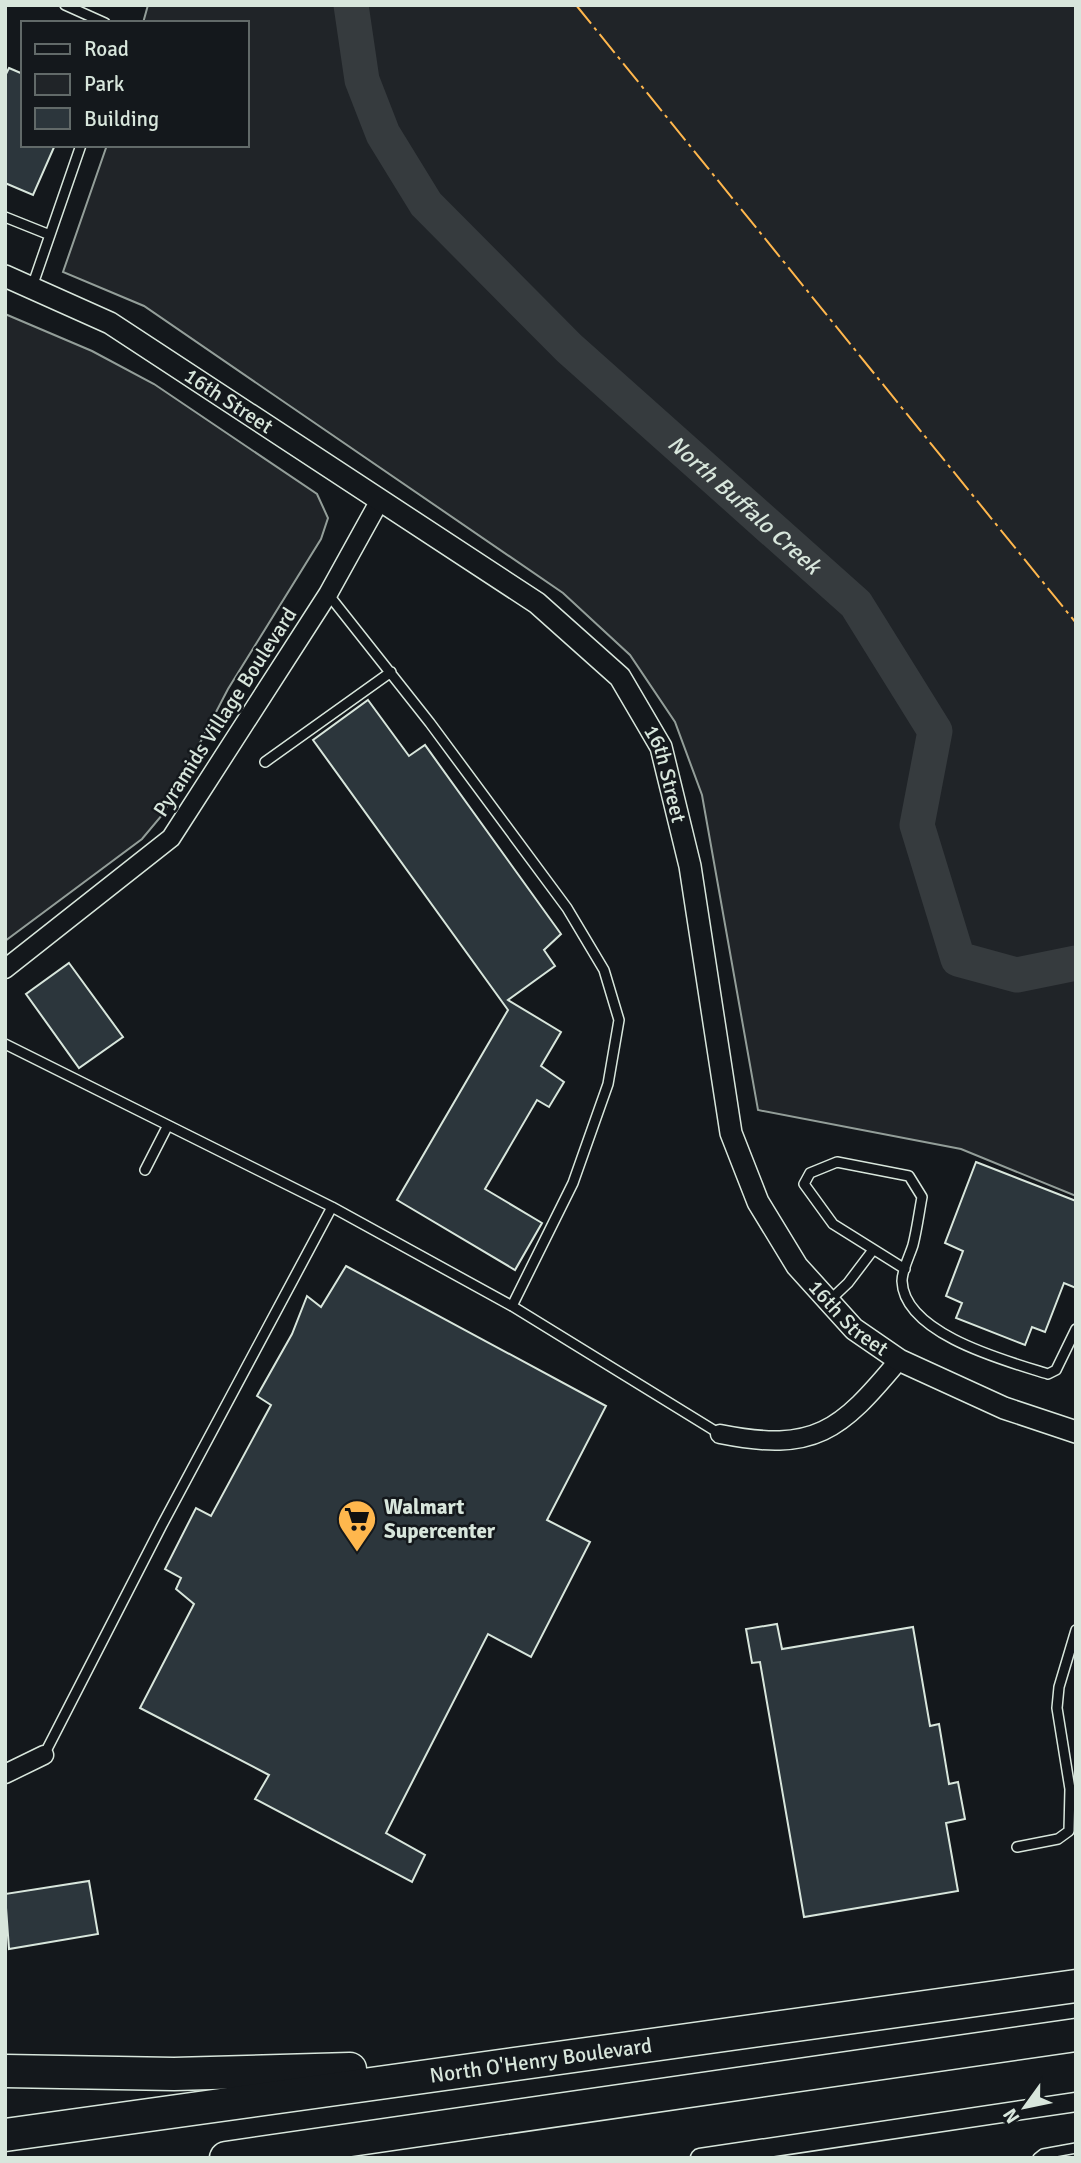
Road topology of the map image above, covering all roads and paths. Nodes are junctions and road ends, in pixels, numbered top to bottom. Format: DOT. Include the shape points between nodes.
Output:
graph roads {
  1 [pos="65,5"];
  2 [pos="101,21"];
  3 [pos="80,147"];
  4 [pos="5,217"];
  5 [pos="50,235"];
  6 [pos="5,276"];
  7 [pos="32,288"];
  8 [pos="380,500"];
  9 [pos="328,594"];
  10 [pos="391,672"];
  11 [pos="265,762"];
  12 [pos="5,969"];
  13 [pos="5,1045"];
  14 [pos="167,1126"];
  15 [pos="145,1170"];
  16 [pos="332,1207"];
  17 [pos="873,1250"];
  18 [pos="905,1269"];
  19 [pos="829,1301"];
  20 [pos="512,1306"];
  21 [pos="1076,1329"];
  22 [pos="899,1360"];
  23 [pos="1076,1432"];
  24 [pos="720,1434"];
  25 [pos="1076,1630"];
  26 [pos="44,1755"];
  27 [pos="5,1774"];
  28 [pos="1017,1847"];
  29 [pos="1076,1986"];
  30 [pos="1076,2035"];
  31 [pos="551,2058"];
  32 [pos="5,2071"];
  33 [pos="1076,2102"];
  34 [pos="5,2135"];
  35 [pos="1076,2148"];
  36 [pos="226,2158"];
  37 [pos="700,2158"];
  38 [pos="1038,2158"];
  1 -- 2 [label="lane"];
  3 -- 5 [label="lane"];
  4 -- 5 [label="lane"];
  5 -- 7 [label="lane"];
  6 -- 7 [label="street, 16th Street"];
  7 -- 8 [label="street, 16th Street" via="110,323"];
  8 -- 9 [label="street, Pyramids Village Boulevard"];
  8 -- 19 [label="street, 16th Street" via="537,603 620,677 662,747 690,866 731,1133 758,1202 797,1266"];
  9 -- 10 [label="lane"];
  9 -- 12 [label="street, Pyramids Village Boulevard" via="171,838"];
  10 -- 11 [label="lane"];
  10 -- 20 [label="lane" via="567,908 604,970 619,1020 608,1084 573,1183"];
  13 -- 14 [label="lane"];
  14 -- 15 [label="lane"];
  14 -- 16 [label="lane"];
  16 -- 20 [label="lane"];
  16 -- 26 [label="lane"];
  17 -- 18 [label="lane"];
  17 -- 18 [label="lane" via="833,1224 804,1184 810,1173 837,1162 909,1176 922,1197"];
  17 -- 19 [label="lane"];
  18 -- 21 [label="lane" via="902,1280 911,1308 928,1325 995,1358 1048,1374 1056,1370"];
  19 -- 22 [label="street, 16th Street" via="853,1329"];
  20 -- 24 [label="lane"];
  22 -- 23 [label="street, 16th Street" via="1004,1408"];
  22 -- 24 [label="street" via="861,1406 822,1432 793,1441"];
  25 -- 28 [label="lane" via="1059,1687 1058,1708 1070,1789 1069,1831 1058,1839"];
  26 -- 27 [label="street"];
  29 -- 31 [label="highway, North O'Henry Boulevard"];
  30 -- 36 [label="highway"];
  31 -- 32 [label="highway" via="174,2074"];
  31 -- 34 [label="highway, North O'Henry Boulevard"];
  33 -- 37 [label="street"];
  35 -- 38 [label="lane"];
}
